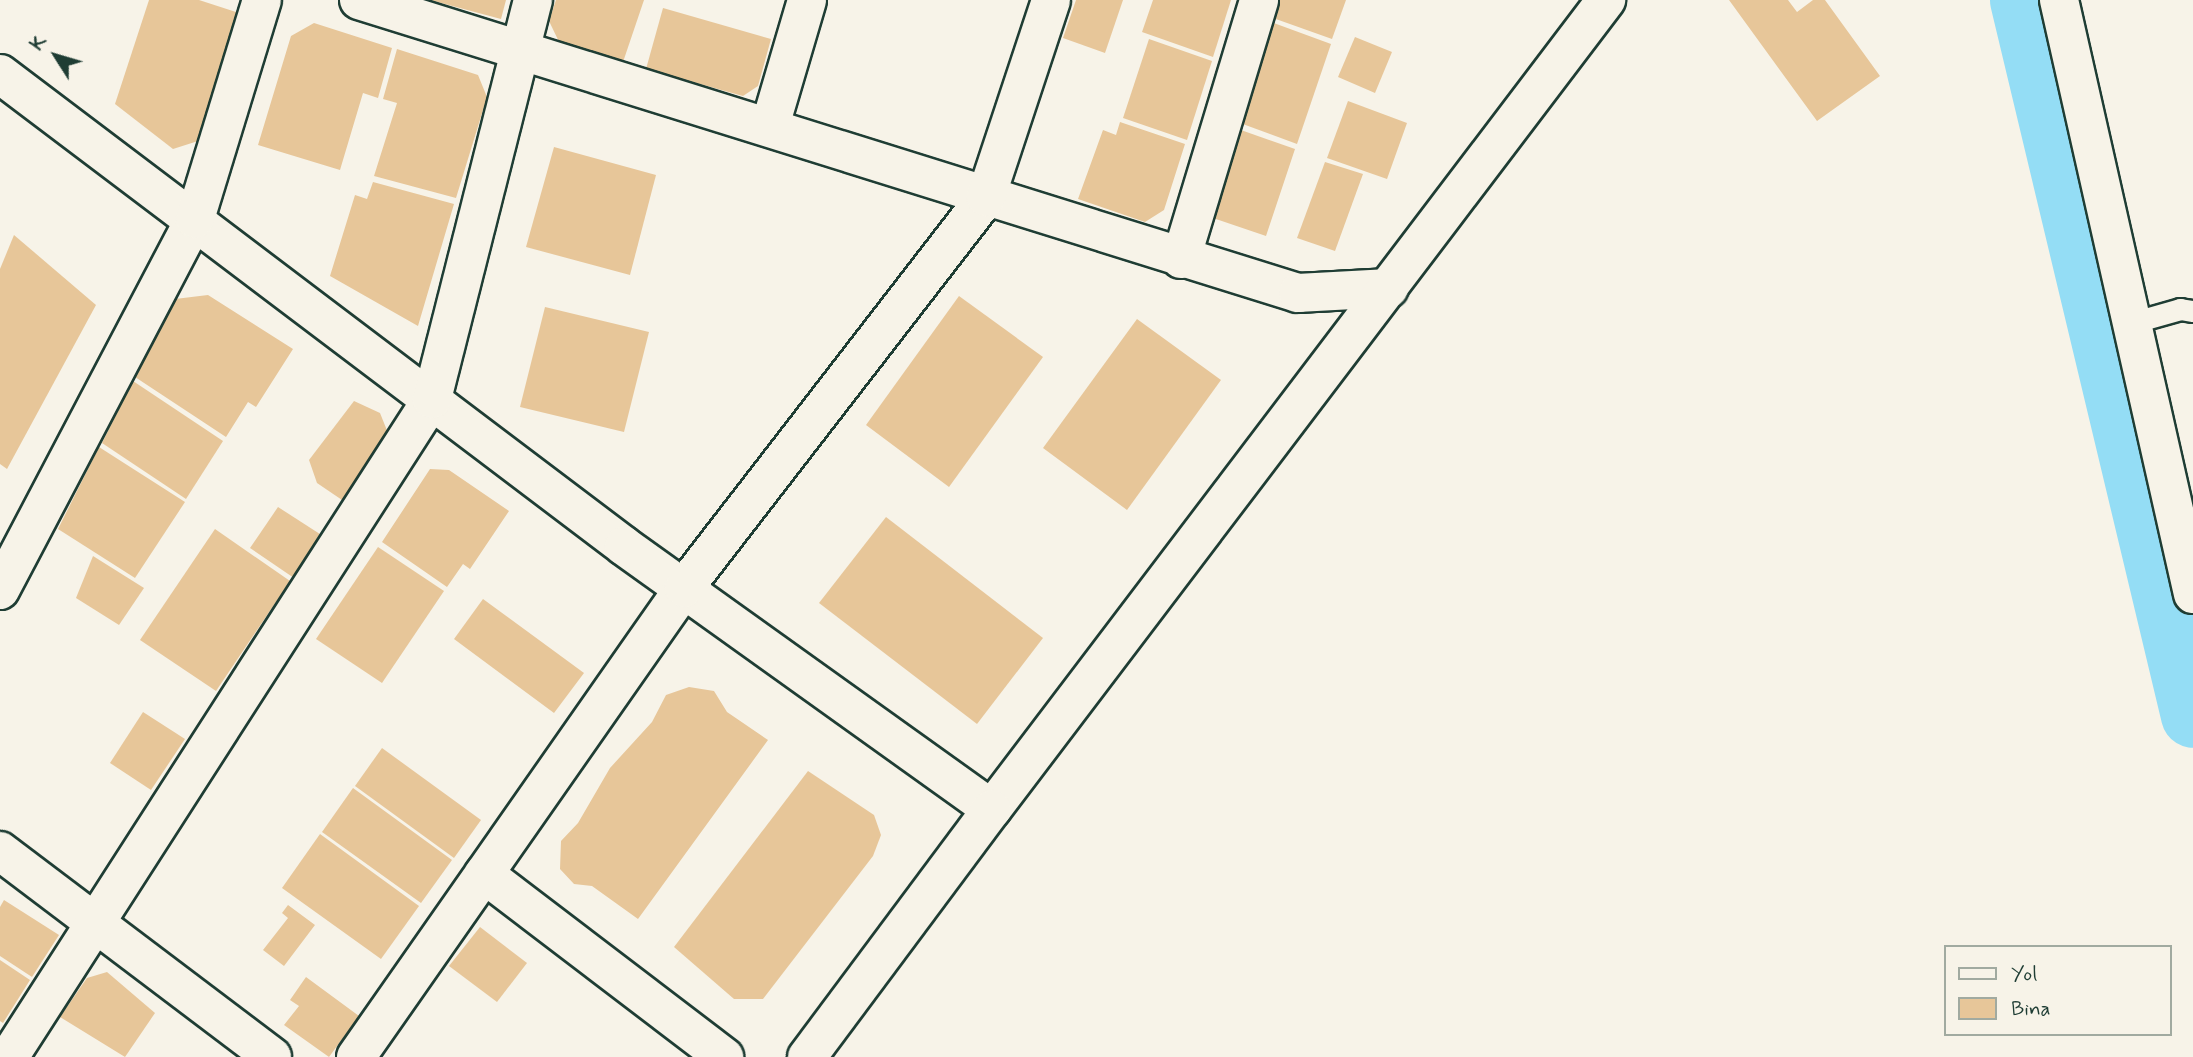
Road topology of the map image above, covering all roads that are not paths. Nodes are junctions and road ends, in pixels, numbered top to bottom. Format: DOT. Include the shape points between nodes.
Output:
graph roads {
  1 [pos="262,0"];
  2 [pos="359,0"];
  3 [pos="533,0"];
  4 [pos="807,0"];
  5 [pos="1051,0"];
  6 [pos="1259,0"];
  7 [pos="1606,0"];
  8 [pos="2059,0"];
  9 [pos="521,50"];
  10 [pos="0,74"];
  11 [pos="770,126"];
  12 [pos="986,197"];
  13 [pos="195,219"];
  14 [pos="1181,258"];
  15 [pos="1388,288"];
  16 [pos="2193,311"];
  17 [pos="2131,323"];
  18 [pos="432,399"];
  19 [pos="2,580"];
  20 [pos="684,588"];
  21 [pos="2193,594"];
  22 [pos="992,809"];
  23 [pos="0,851"];
  24 [pos="484,874"];
  25 [pos="98,921"];
  26 [pos="9,1057"];
  27 [pos="272,1057"];
  28 [pos="356,1057"];
  29 [pos="724,1057"];
  30 [pos="807,1057"];
  1 -- 13 [label="street"];
  2 -- 9 [label="street"];
  3 -- 9 [label="street"];
  4 -- 11 [label="street"];
  5 -- 12 [label="street"];
  6 -- 14 [label="street"];
  7 -- 15 [label="street"];
  8 -- 17 [label="street"];
  9 -- 11 [label="street"];
  9 -- 18 [label="street"];
  10 -- 13 [label="street"];
  11 -- 12 [label="street"];
  12 -- 14 [label="street"];
  12 -- 20 [label="street"];
  13 -- 18 [label="street"];
  13 -- 19 [label="street"];
  14 -- 15 [label="street" via="1298,293"];
  15 -- 22 [label="street"];
  16 -- 17 [label="lane" via="2179,309"];
  17 -- 21 [label="street"];
  18 -- 20 [label="street"];
  18 -- 25 [label="street"];
  20 -- 22 [label="street"];
  20 -- 24 [label="street"];
  22 -- 30 [label="street"];
  23 -- 25 [label="street"];
  24 -- 28 [label="street"];
  24 -- 29 [label="street"];
  25 -- 26 [label="street"];
  25 -- 27 [label="street"];
}
